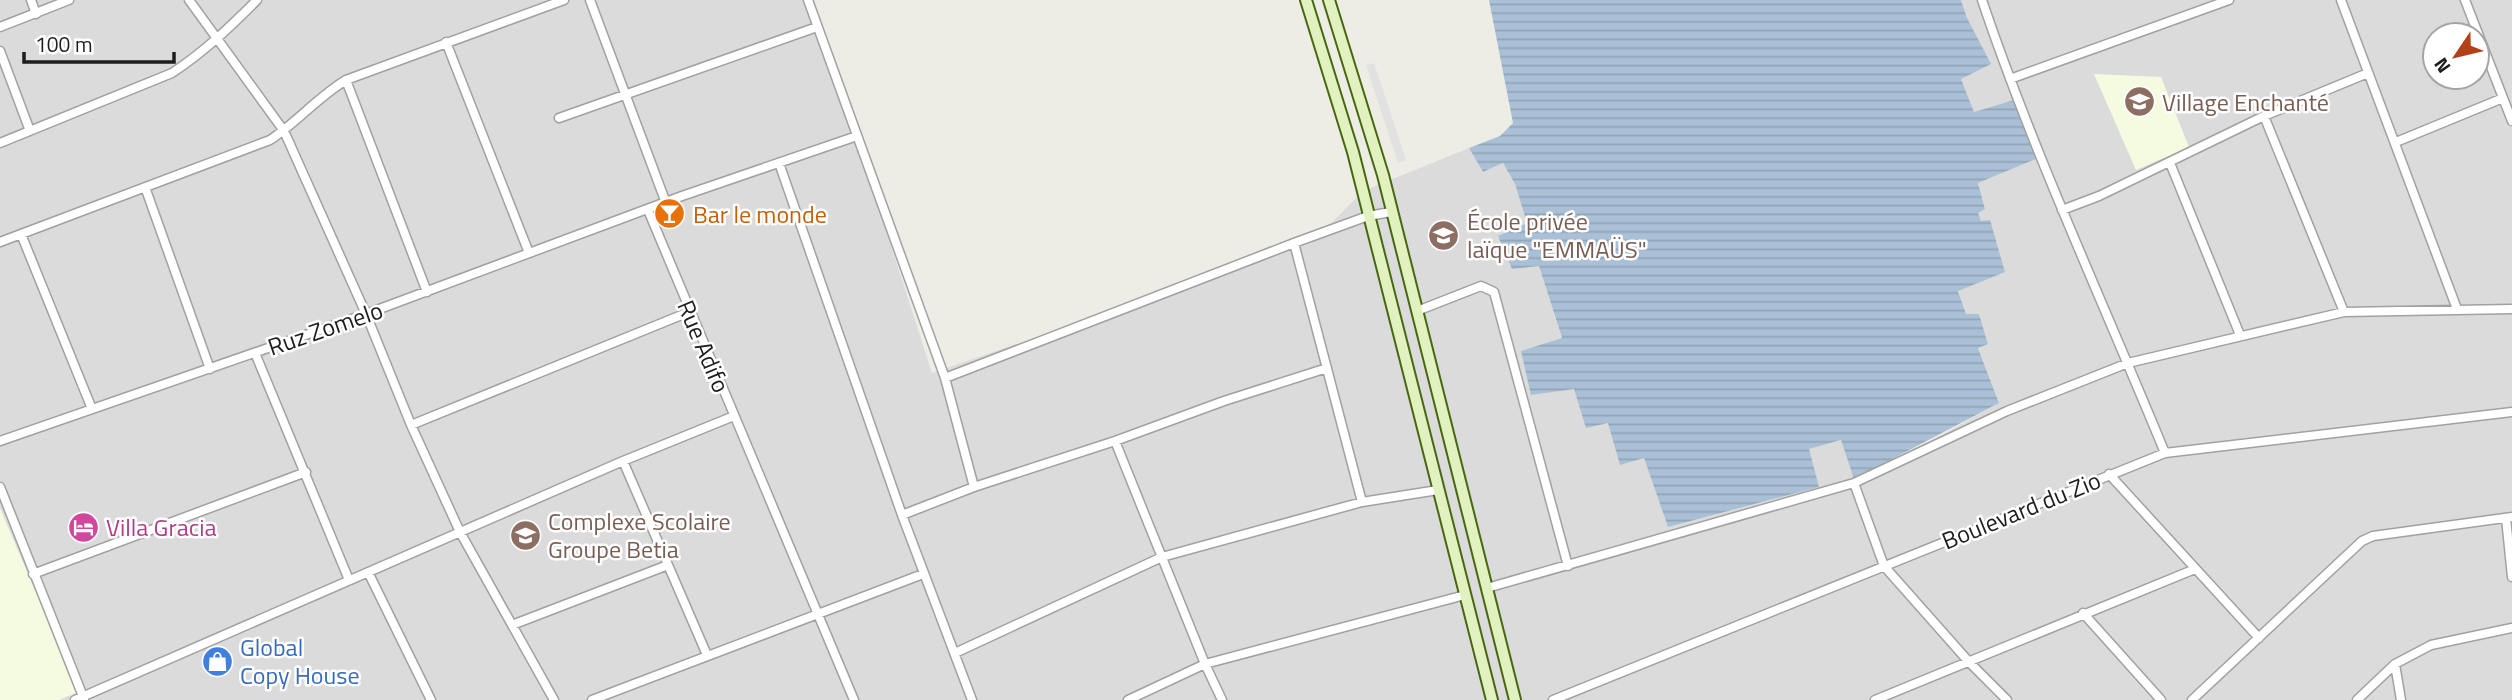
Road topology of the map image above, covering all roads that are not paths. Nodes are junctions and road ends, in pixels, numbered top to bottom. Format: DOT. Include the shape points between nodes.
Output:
graph roads {
  1 [pos="32,0"];
  2 [pos="69,0"];
  3 [pos="189,0"];
  4 [pos="257,0"];
  5 [pos="564,0"];
  6 [pos="590,0"];
  7 [pos="808,0"];
  8 [pos="1306,0"];
  9 [pos="1329,0"];
  10 [pos="1982,0"];
  11 [pos="2229,0"];
  12 [pos="2341,0"];
  13 [pos="2465,0"];
  14 [pos="36,14"];
  15 [pos="0,27"];
  16 [pos="817,27"];
  17 [pos="217,40"];
  18 [pos="446,42"];
  19 [pos="0,51"];
  20 [pos="2368,73"];
  21 [pos="2010,79"];
  22 [pos="346,80"];
  23 [pos="625,95"];
  24 [pos="2503,98"];
  25 [pos="2264,116"];
  26 [pos="559,118"];
  27 [pos="2512,121"];
  28 [pos="30,131"];
  29 [pos="284,131"];
  30 [pos="857,136"];
  31 [pos="2396,142"];
  32 [pos="0,143"];
  33 [pos="779,163"];
  34 [pos="2170,163"];
  35 [pos="145,187"];
  36 [pos="666,203"];
  37 [pos="2062,209"];
  38 [pos="648,210"];
  39 [pos="1391,212"];
  40 [pos="1368,216"];
  41 [pos="22,234"];
  42 [pos="0,242"];
  43 [pos="1294,243"];
  44 [pos="529,253"];
  45 [pos="427,292"];
  46 [pos="2457,309"];
  47 [pos="2512,309"];
  48 [pos="1417,311"];
  49 [pos="690,312"];
  50 [pos="2344,312"];
  51 [pos="366,314"];
  52 [pos="2240,335"];
  53 [pos="255,353"];
  54 [pos="2128,363"];
  55 [pos="1327,368"];
  56 [pos="210,369"];
  57 [pos="945,378"];
  58 [pos="92,409"];
  59 [pos="2512,412"];
  60 [pos="734,416"];
  61 [pos="411,425"];
  62 [pos="0,441"];
  63 [pos="1115,442"];
  64 [pos="2165,453"];
  65 [pos="623,461"];
  66 [pos="306,472"];
  67 [pos="2109,474"];
  68 [pos="1854,483"];
  69 [pos="0,487"];
  70 [pos="974,487"];
  71 [pos="1438,490"];
  72 [pos="1362,502"];
  73 [pos="902,514"];
  74 [pos="2509,518"];
  75 [pos="460,532"];
  76 [pos="1162,556"];
  77 [pos="668,565"];
  78 [pos="1568,566"];
  79 [pos="1884,566"];
  80 [pos="2195,569"];
  81 [pos="368,572"];
  82 [pos="33,574"];
  83 [pos="923,574"];
  84 [pos="2512,577"];
  85 [pos="349,580"];
  86 [pos="1488,588"];
  87 [pos="1465,595"];
  88 [pos="2083,613"];
  89 [pos="818,615"];
  90 [pos="512,625"];
  91 [pos="2512,628"];
  92 [pos="2259,638"];
  93 [pos="955,653"];
  94 [pos="707,655"];
  95 [pos="1969,662"];
  96 [pos="1205,664"];
  97 [pos="2395,664"];
  98 [pos="81,699"];
  99 [pos="431,700"];
  100 [pos="554,700"];
  101 [pos="592,700"];
  102 [pos="854,700"];
  103 [pos="972,700"];
  104 [pos="1128,700"];
  105 [pos="1222,700"];
  106 [pos="1492,700"];
  107 [pos="1515,700"];
  108 [pos="1553,700"];
  109 [pos="1875,700"];
  110 [pos="2007,700"];
  111 [pos="2161,700"];
  112 [pos="2192,700"];
  113 [pos="2357,700"];
  114 [pos="2401,700"];
  1 -- 14 [label="street"];
  2 -- 14 [label="street"];
  3 -- 17 [label="street"];
  4 -- 17 [label="street"];
  5 -- 18 [label="street"];
  6 -- 23 [label="street"];
  7 -- 16 [label="street"];
  8 -- 40 [label="main road"];
  9 -- 39 [label="main road" via="1376,148"];
  10 -- 21 [label="street"];
  11 -- 21 [label="street"];
  12 -- 20 [label="street"];
  13 -- 24 [label="street"];
  14 -- 15 [label="street"];
  16 -- 23 [label="street"];
  16 -- 30 [label="street"];
  17 -- 28 [label="street" via="172,73"];
  17 -- 29 [label="street"];
  18 -- 22 [label="street"];
  18 -- 44 [label="street"];
  19 -- 28 [label="street"];
  20 -- 25 [label="street"];
  20 -- 31 [label="street"];
  21 -- 37 [label="street"];
  22 -- 29 [label="street"];
  22 -- 45 [label="street"];
  23 -- 26 [label="street"];
  23 -- 36 [label="street"];
  24 -- 27 [label="street"];
  24 -- 31 [label="street"];
  25 -- 34 [label="street"];
  25 -- 50 [label="street"];
  28 -- 32 [label="street"];
  29 -- 35 [label="street" via="270,141"];
  29 -- 51 [label="street"];
  30 -- 33 [label="street"];
  30 -- 57 [label="street"];
  31 -- 46 [label="street"];
  33 -- 36 [label="street"];
  33 -- 73 [label="street"];
  34 -- 37 [label="street"];
  34 -- 52 [label="street"];
  35 -- 41 [label="street"];
  35 -- 56 [label="street"];
  36 -- 38 [label="street"];
  37 -- 54 [label="street"];
  38 -- 44 [label="street, Ruz Zomelo"];
  38 -- 49 [label="street, Rue Adifo"];
  39 -- 40 [label="street"];
  39 -- 48 [label="main road"];
  40 -- 43 [label="street"];
  40 -- 71 [label="main road"];
  41 -- 42 [label="street"];
  41 -- 58 [label="street"];
  43 -- 55 [label="street"];
  43 -- 57 [label="street"];
  44 -- 45 [label="street, Ruz Zomelo"];
  45 -- 51 [label="street, Ruz Zomelo"];
  46 -- 47 [label="street"];
  46 -- 50 [label="street"];
  48 -- 78 [label="street" via="1481,286 1494,292"];
  48 -- 86 [label="main road"];
  49 -- 60 [label="street, Rue Adifo"];
  49 -- 61 [label="street"];
  50 -- 52 [label="street"];
  51 -- 53 [label="street, Ruz Zomelo"];
  51 -- 61 [label="street"];
  52 -- 54 [label="street"];
  53 -- 56 [label="street, Ruz Zomelo"];
  53 -- 66 [label="street"];
  54 -- 64 [label="street"];
  54 -- 68 [label="street" via="2007,411"];
  55 -- 63 [label="street"];
  55 -- 72 [label="street"];
  56 -- 58 [label="street, Ruz Zomelo"];
  57 -- 70 [label="street"];
  58 -- 62 [label="street, Ruz Zomelo"];
  59 -- 64 [label="street, Boulevard du Zio"];
  60 -- 65 [label="street"];
  60 -- 89 [label="street, Rue Adifo"];
  61 -- 75 [label="street"];
  63 -- 70 [label="street"];
  63 -- 76 [label="street"];
  64 -- 67 [label="street, Boulevard du Zio"];
  65 -- 75 [label="street"];
  65 -- 77 [label="street"];
  66 -- 82 [label="street"];
  66 -- 85 [label="street"];
  67 -- 79 [label="street, Boulevard du Zio"];
  67 -- 80 [label="street"];
  68 -- 78 [label="street"];
  68 -- 79 [label="street"];
  69 -- 82 [label="street"];
  70 -- 73 [label="street"];
  71 -- 72 [label="street"];
  71 -- 87 [label="main road"];
  72 -- 76 [label="street"];
  73 -- 83 [label="street"];
  74 -- 84 [label="street"];
  74 -- 92 [label="street" via="2367,538"];
  75 -- 81 [label="street"];
  75 -- 90 [label="street"];
  76 -- 93 [label="street"];
  76 -- 96 [label="street"];
  77 -- 90 [label="street"];
  77 -- 94 [label="street"];
  78 -- 86 [label="street"];
  79 -- 95 [label="street"];
  79 -- 108 [label="street, Boulevard du Zio"];
  80 -- 88 [label="street"];
  80 -- 92 [label="street"];
  81 -- 85 [label="street"];
  81 -- 99 [label="street"];
  82 -- 98 [label="street"];
  83 -- 89 [label="street"];
  83 -- 93 [label="street"];
  85 -- 98 [label="street"];
  86 -- 107 [label="main road"];
  87 -- 96 [label="street"];
  87 -- 106 [label="main road"];
  88 -- 95 [label="street"];
  88 -- 111 [label="street"];
  89 -- 94 [label="street"];
  89 -- 102 [label="street, Rue Adifo"];
  90 -- 100 [label="street"];
  91 -- 97 [label="street" via="2431,645"];
  92 -- 112 [label="street"];
  93 -- 103 [label="street"];
  94 -- 101 [label="street"];
  95 -- 109 [label="street"];
  95 -- 110 [label="street"];
  96 -- 104 [label="street"];
  96 -- 105 [label="street"];
  97 -- 113 [label="street"];
  97 -- 114 [label="street"];
}
